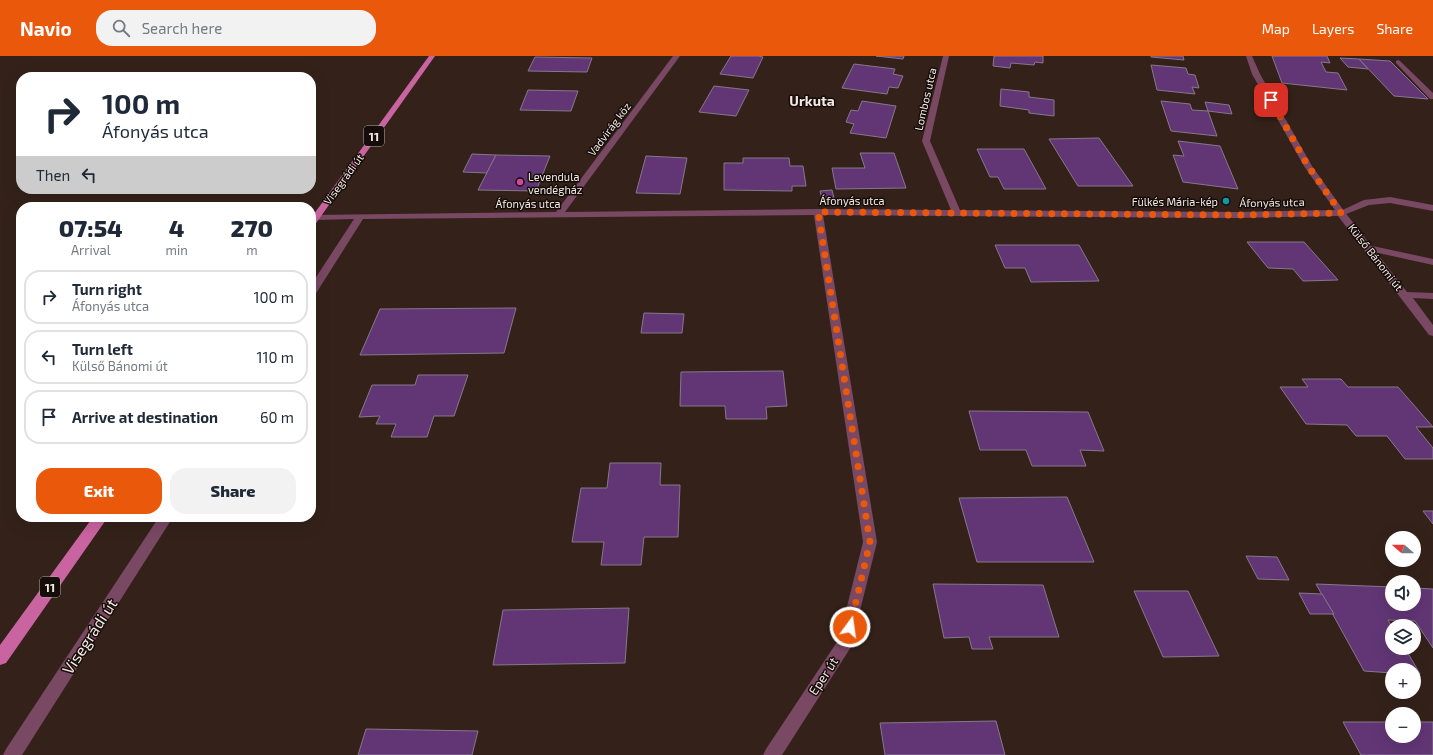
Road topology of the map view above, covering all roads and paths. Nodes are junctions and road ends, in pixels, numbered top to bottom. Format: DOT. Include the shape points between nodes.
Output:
graph roads {
  1 [pos="432,56"];
  2 [pos="677,56"];
  3 [pos="946,56"];
  4 [pos="1249,56"];
  5 [pos="1398,62"];
  6 [pos="1433,97"];
  7 [pos="1433,208"];
  8 [pos="818,212"];
  9 [pos="957,213"];
  10 [pos="1341,213"];
  11 [pos="559,214"];
  12 [pos="361,216"];
  13 [pos="316,217"];
  14 [pos="316,220"];
  15 [pos="1368,248"];
  16 [pos="1433,262"];
  17 [pos="316,285"];
  18 [pos="1406,295"];
  19 [pos="1433,296"];
  20 [pos="1433,332"];
  21 [pos="97,522"];
  22 [pos="163,522"];
  23 [pos="0,658"];
  24 [pos="12,755"];
  25 [pos="772,755"];
  1 -- 13 [label="main road, Visegrádi út / 11"];
  2 -- 11 [label="street, Vadvirág köz"];
  3 -- 9 [label="street, Lombos utca" via="926,141"];
  4 -- 10 [label="street, Külső Bánomi út" via="1256,74 1308,166"];
  5 -- 6 [label="street"];
  7 -- 10 [label="street" via="1390,200 1367,202"];
  8 -- 9 [label="street, Áfonyás utca"];
  8 -- 11 [label="street, Áfonyás utca"];
  8 -- 25 [label="street, Eper út" via="870,542 846,642"];
  9 -- 10 [label="street, Áfonyás utca"];
  10 -- 15 [label="street, Külső Bánomi út"];
  11 -- 12 [label="street, Áfonyás utca"];
  12 -- 14 [label="street, Áfonyás utca"];
  12 -- 17 [label="street"];
  15 -- 16 [label="street"];
  15 -- 18 [label="street, Külső Bánomi út"];
  18 -- 19 [label="street"];
  18 -- 20 [label="street, Külső Bánomi út"];
  21 -- 23 [label="main road, 11"];
  22 -- 24 [label="street, Visegrádi út"];
}
